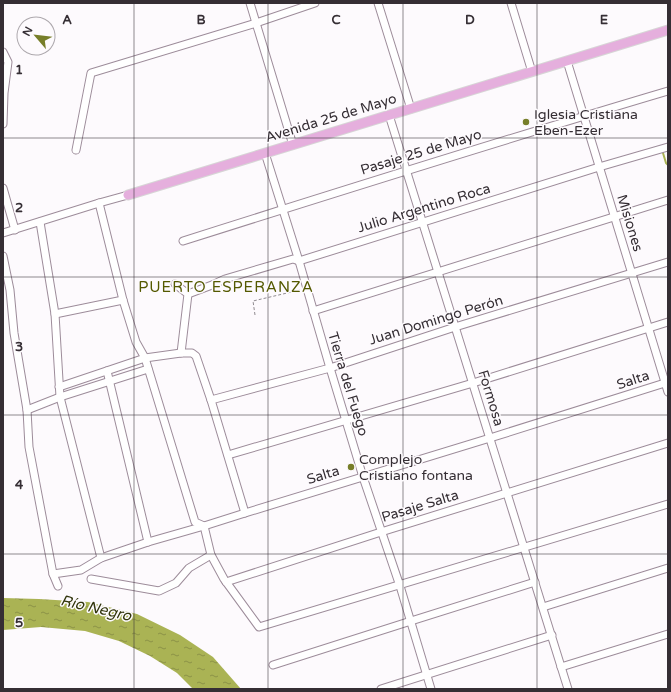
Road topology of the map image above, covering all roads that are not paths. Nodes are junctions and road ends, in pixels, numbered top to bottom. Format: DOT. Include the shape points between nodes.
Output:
graph roads {
  1 [pos="250,3"];
  2 [pos="315,3"];
  3 [pos="378,3"];
  4 [pos="511,3"];
  5 [pos="256,23"];
  6 [pos="668,30"];
  7 [pos="3,52"];
  8 [pos="566,61"];
  9 [pos="532,72"];
  10 [pos="668,91"];
  11 [pos="4,93"];
  12 [pos="411,109"];
  13 [pos="389,115"];
  14 [pos="583,116"];
  15 [pos="3,124"];
  16 [pos="293,145"];
  17 [pos="668,147"];
  18 [pos="76,150"];
  19 [pos="265,153"];
  20 [pos="599,167"];
  21 [pos="406,171"];
  22 [pos="3,188"];
  23 [pos="128,195"];
  24 [pos="668,200"];
  25 [pos="99,203"];
  26 [pos="282,208"];
  27 [pos="614,217"];
  28 [pos="40,222"];
  29 [pos="422,222"];
  30 [pos="16,230"];
  31 [pos="3,233"];
  32 [pos="183,241"];
  33 [pos="3,256"];
  34 [pos="299,260"];
  35 [pos="668,262"];
  36 [pos="438,272"];
  37 [pos="632,273"];
  38 [pos="175,284"];
  39 [pos="188,294"];
  40 [pos="123,300"];
  41 [pos="313,311"];
  42 [pos="55,314"];
  43 [pos="668,322"];
  44 [pos="455,328"];
  45 [pos="648,328"];
  46 [pos="181,353"];
  47 [pos="145,358"];
  48 [pos="330,368"];
  49 [pos="148,369"];
  50 [pos="107,371"];
  51 [pos="110,382"];
  52 [pos="667,382"];
  53 [pos="473,383"];
  54 [pos="59,387"];
  55 [pos="668,392"];
  56 [pos="60,397"];
  57 [pos="211,400"];
  58 [pos="27,410"];
  59 [pos="346,420"];
  60 [pos="490,438"];
  61 [pos="668,443"];
  62 [pos="228,455"];
  63 [pos="363,477"];
  64 [pos="507,493"];
  65 [pos="668,504"];
  66 [pos="245,513"];
  67 [pos="204,526"];
  68 [pos="381,532"];
  69 [pos="148,542"];
  70 [pos="524,547"];
  71 [pos="211,555"];
  72 [pos="101,558"];
  73 [pos="668,568"];
  74 [pos="53,574"];
  75 [pos="91,579"];
  76 [pos="226,582"];
  77 [pos="535,582"];
  78 [pos="58,586"];
  79 [pos="400,586"];
  80 [pos="543,607"];
  81 [pos="411,621"];
  82 [pos="668,634"];
  83 [pos="552,635"];
  84 [pos="273,665"];
  85 [pos="561,667"];
  86 [pos="427,675"];
  87 [pos="381,689"];
  88 [pos="431,689"];
  89 [pos="568,689"];
  1 -- 5 [label="street"];
  2 -- 5 [label="street"];
  3 -- 12 [label="street"];
  4 -- 9 [label="street"];
  5 -- 16 [label="street"];
  5 -- 18 [label="street" via="91,73"];
  6 -- 8 [label="main road, Avenida 25 de Mayo"];
  7 -- 11 [label="street" via="8,62"];
  8 -- 9 [label="main road, Avenida 25 de Mayo"];
  8 -- 14 [label="street, Misiones"];
  9 -- 12 [label="main road, Avenida 25 de Mayo"];
  10 -- 14 [label="street, Pasaje 25 de Mayo"];
  11 -- 15 [label="street"];
  12 -- 13 [label="main road, Avenida 25 de Mayo"];
  13 -- 16 [label="main road, Avenida 25 de Mayo"];
  13 -- 21 [label="street, Formosa"];
  14 -- 20 [label="street, Misiones"];
  14 -- 21 [label="street, Pasaje 25 de Mayo"];
  16 -- 19 [label="main road, Avenida 25 de Mayo"];
  17 -- 20 [label="street, Julio Argentino Roca"];
  19 -- 23 [label="main road, Avenida 25 de Mayo"];
  19 -- 26 [label="street, Tierra del Fuego"];
  20 -- 27 [label="street, Misiones"];
  20 -- 29 [label="street, Julio Argentino Roca"];
  21 -- 26 [label="street, Pasaje 25 de Mayo"];
  21 -- 29 [label="street, Formosa"];
  22 -- 30 [label="street"];
  23 -- 25 [label="street, Avenida 25 de Mayo"];
  24 -- 27 [label="street"];
  25 -- 28 [label="street, Avenida 25 de Mayo"];
  25 -- 40 [label="street"];
  26 -- 32 [label="street, Pasaje 25 de Mayo"];
  26 -- 34 [label="street, Tierra del Fuego"];
  27 -- 36 [label="street"];
  27 -- 37 [label="street, Misiones"];
  28 -- 30 [label="street, Avenida 25 de Mayo"];
  28 -- 42 [label="street"];
  29 -- 34 [label="street, Julio Argentino Roca"];
  29 -- 36 [label="street, Formosa"];
  30 -- 31 [label="street, Avenida 25 de Mayo"];
  33 -- 58 [label="street"];
  34 -- 39 [label="street, Julio Argentino Roca" via="225,279"];
  34 -- 41 [label="street, Tierra del Fuego"];
  35 -- 37 [label="street, Juan Domingo Perón"];
  36 -- 41 [label="street"];
  36 -- 44 [label="street, Formosa"];
  37 -- 44 [label="street, Juan Domingo Perón"];
  37 -- 45 [label="street, Misiones"];
  38 -- 39 [label="street"];
  39 -- 46 [label="street"];
  40 -- 42 [label="street"];
  40 -- 47 [label="street" via="136,342"];
  41 -- 48 [label="street, Tierra del Fuego"];
  42 -- 54 [label="street"];
  43 -- 45 [label="street"];
  44 -- 48 [label="street, Juan Domingo Perón"];
  44 -- 53 [label="street, Formosa"];
  45 -- 52 [label="street, Misiones"];
  45 -- 53 [label="street"];
  46 -- 47 [label="street"];
  46 -- 57 [label="street" via="192,352 196,356"];
  47 -- 49 [label="street"];
  47 -- 50 [label="street"];
  48 -- 57 [label="street, Juan Domingo Perón"];
  48 -- 59 [label="street, Tierra del Fuego"];
  49 -- 51 [label="street"];
  49 -- 67 [label="street" via="195,522"];
  50 -- 51 [label="street"];
  50 -- 54 [label="street"];
  51 -- 56 [label="street"];
  51 -- 69 [label="street"];
  52 -- 55 [label="street, Misiones"];
  52 -- 60 [label="street, Salta"];
  53 -- 59 [label="street"];
  53 -- 60 [label="street, Formosa"];
  54 -- 56 [label="street"];
  56 -- 58 [label="street"];
  56 -- 72 [label="street"];
  57 -- 62 [label="street"];
  58 -- 74 [label="street" via="28,447"];
  59 -- 62 [label="street"];
  59 -- 63 [label="street, Tierra del Fuego"];
  60 -- 63 [label="street, Salta"];
  60 -- 64 [label="street, Formosa"];
  61 -- 64 [label="street, Pasaje Salta"];
  62 -- 66 [label="street"];
  63 -- 66 [label="street, Salta"];
  63 -- 68 [label="street, Tierra del Fuego"];
  64 -- 68 [label="street, Pasaje Salta"];
  64 -- 70 [label="street, Formosa"];
  65 -- 70 [label="street"];
  66 -- 67 [label="street, Salta"];
  67 -- 69 [label="street, Salta"];
  67 -- 71 [label="street"];
  68 -- 76 [label="street, Pasaje Salta"];
  68 -- 79 [label="street, Tierra del Fuego"];
  69 -- 72 [label="street, Salta"];
  70 -- 77 [label="street, Formosa"];
  70 -- 79 [label="street"];
  71 -- 75 [label="street" via="189,568 176,583 160,591"];
  71 -- 76 [label="street"];
  72 -- 74 [label="street, Salta" via="81,570"];
  73 -- 80 [label="street"];
  74 -- 78 [label="street"];
  76 -- 79 [label="street" via="259,627"];
  77 -- 80 [label="street, Formosa"];
  77 -- 81 [label="street"];
  79 -- 81 [label="street, Tierra del Fuego"];
  80 -- 83 [label="street, Formosa"];
  81 -- 84 [label="street"];
  81 -- 86 [label="street, Tierra del Fuego"];
  82 -- 85 [label="street"];
  83 -- 85 [label="street, Formosa"];
  83 -- 86 [label="street"];
  85 -- 89 [label="street, Formosa"];
  86 -- 87 [label="street"];
  86 -- 88 [label="street, Tierra del Fuego"];
}
